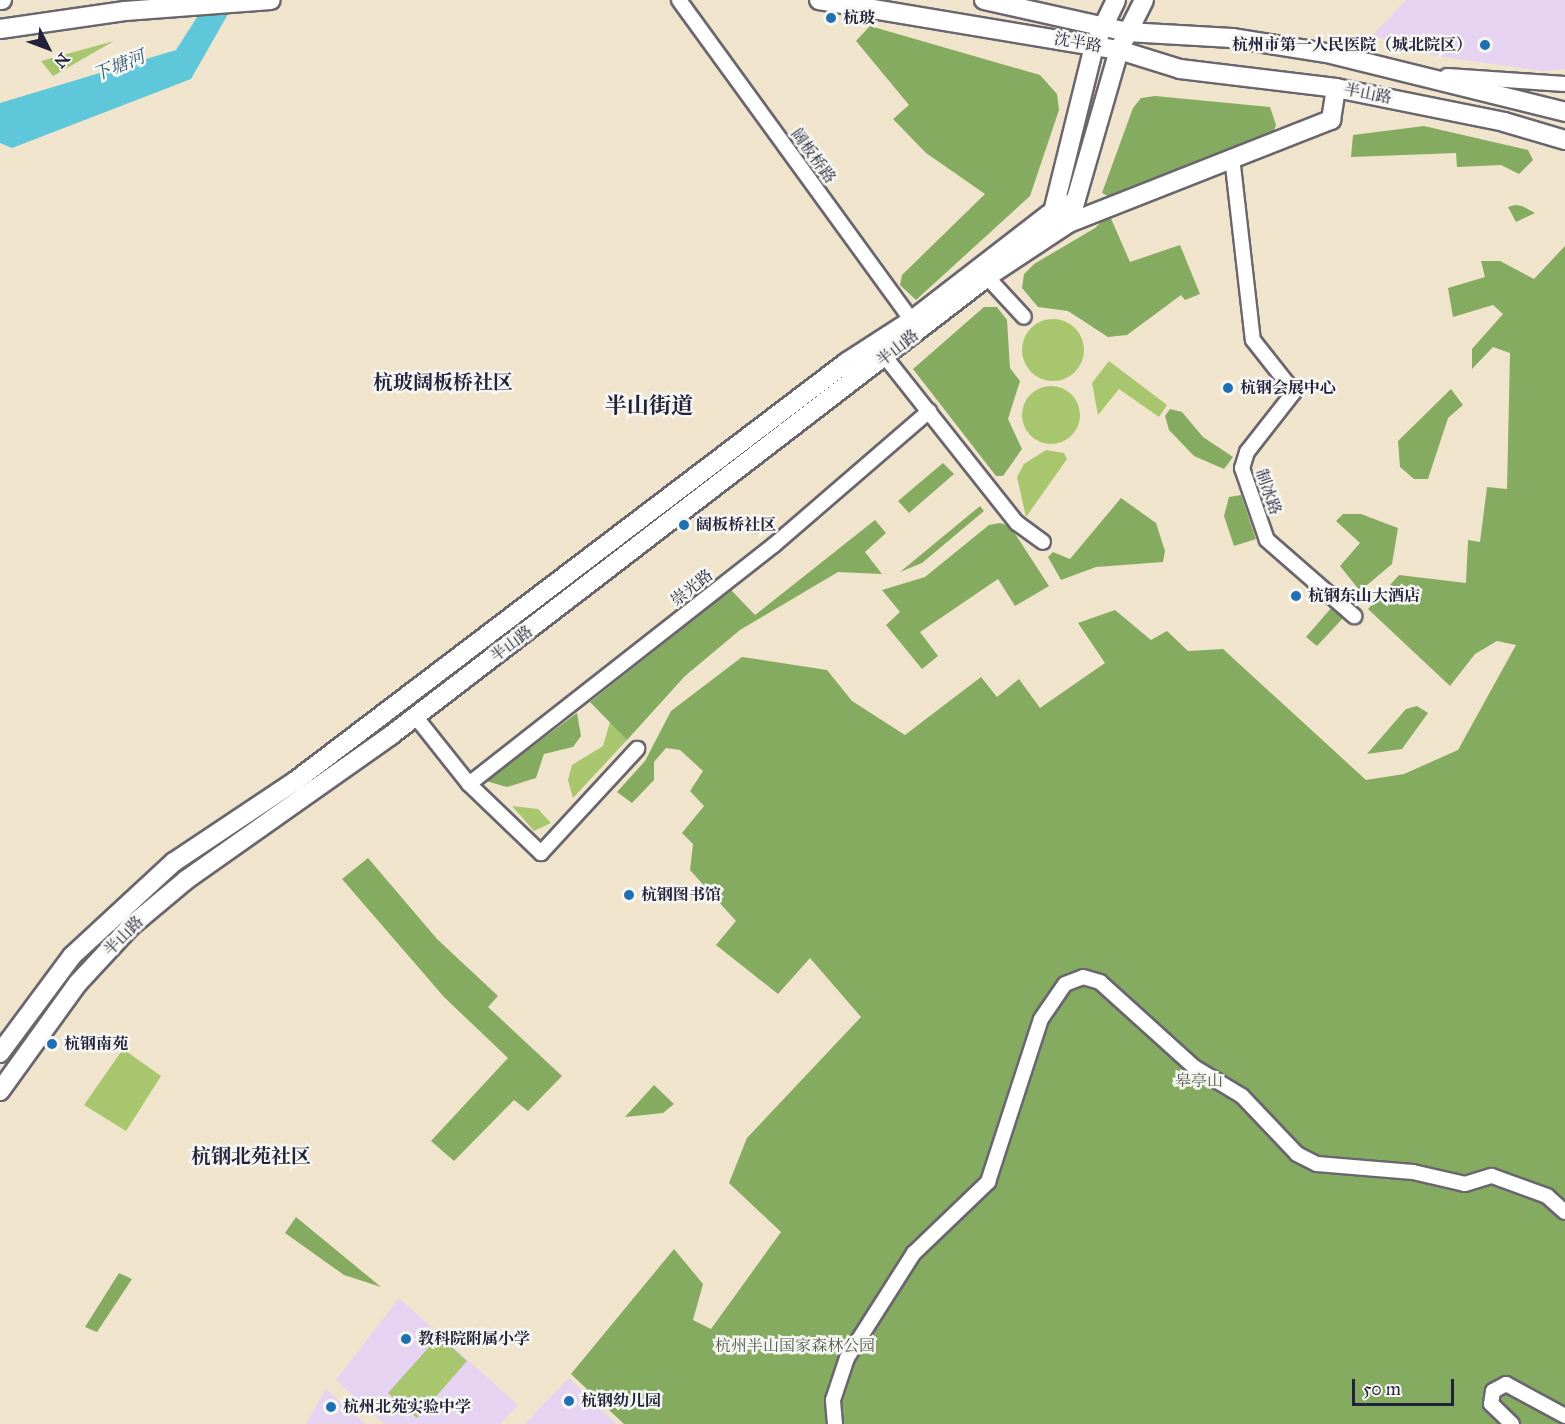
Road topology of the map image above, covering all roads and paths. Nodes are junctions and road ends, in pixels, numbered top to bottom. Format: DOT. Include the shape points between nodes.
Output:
graph roads {
  1 [pos="271,0"];
  2 [pos="679,0"];
  3 [pos="819,0"];
  4 [pos="984,0"];
  5 [pos="1116,0"];
  6 [pos="1144,0"];
  7 [pos="1102,23"];
  8 [pos="0,29"];
  9 [pos="1127,32"];
  10 [pos="1095,46"];
  11 [pos="1119,50"];
  12 [pos="1404,72"];
  13 [pos="1565,84"];
  14 [pos="1336,88"];
  15 [pos="1565,112"];
  16 [pos="1565,141"];
  17 [pos="1232,157"];
  18 [pos="1058,222"];
  19 [pos="987,277"];
  20 [pos="1024,317"];
  21 [pos="916,326"];
  22 [pos="886,358"];
  23 [pos="929,411"];
  24 [pos="1042,542"];
  25 [pos="1354,616"];
  26 [pos="415,716"];
  27 [pos="637,748"];
  28 [pos="469,784"];
  29 [pos="0,1053"];
  30 [pos="0,1091"];
  31 [pos="1565,1212"];
  32 [pos="1565,1416"];
  33 [pos="835,1424"];
  34 [pos="1512,1424"];
  1 -- 8 [label="main road"];
  2 -- 21 [label="street, 阔板桥路"];
  3 -- 10 [label="main road, 沈半路"];
  4 -- 7 [label="main road, 沈半路"];
  5 -- 7 [label="main road"];
  6 -- 9 [label="main road"];
  7 -- 9 [label="main road, 沈半路"];
  7 -- 10 [label="main road"];
  9 -- 11 [label="main road"];
  9 -- 12 [label="main road, 沈半路" via="1232,38"];
  10 -- 11 [label="main road, 沈半路"];
  10 -- 18 [label="main road"];
  11 -- 14 [label="main road, 沈半路" via="1180,69"];
  11 -- 18 [label="main road" via="1076,201"];
  12 -- 13 [label="street, 半山路"];
  12 -- 15 [label="main road, 半山路"];
  14 -- 16 [label="main road, 半山路" via="1504,122"];
  14 -- 17 [label="main road, 半山路" via="1331,120"];
  17 -- 18 [label="main road, 半山路"];
  17 -- 25 [label="street, 制冰路" via="1252,340 1294,392 1247,452 1242,468 1267,540"];
  18 -- 19 [label="main road, 半山路"];
  18 -- 21 [label="main road, 半山路"];
  19 -- 20 [label="street"];
  19 -- 21 [label="main road, 半山路"];
  21 -- 22 [label="main road, 半山路"];
  21 -- 29 [label="main road, 半山路" via="792,403 294,782 174,862 72,956"];
  22 -- 23 [label="street"];
  22 -- 26 [label="main road, 半山路"];
  23 -- 24 [label="street" via="1017,523"];
  23 -- 28 [label="street, 崇光路" via="774,545"];
  26 -- 28 [label="street"];
  26 -- 30 [label="main road, 半山路" via="186,880 131,926 78,982"];
  27 -- 28 [label="street" via="541,853"];
  31 -- 33 [label="street" via="1547,1196 1492,1176 1465,1184 1413,1172 1317,1164 1297,1154 1242,1096 1194,1067 1100,982 1083,977 1051,999 1041,1019 988,1182 914,1253 847,1358 833,1400"];
  32 -- 34 [label="street" via="1506,1384 1493,1390 1491,1404"];
}
